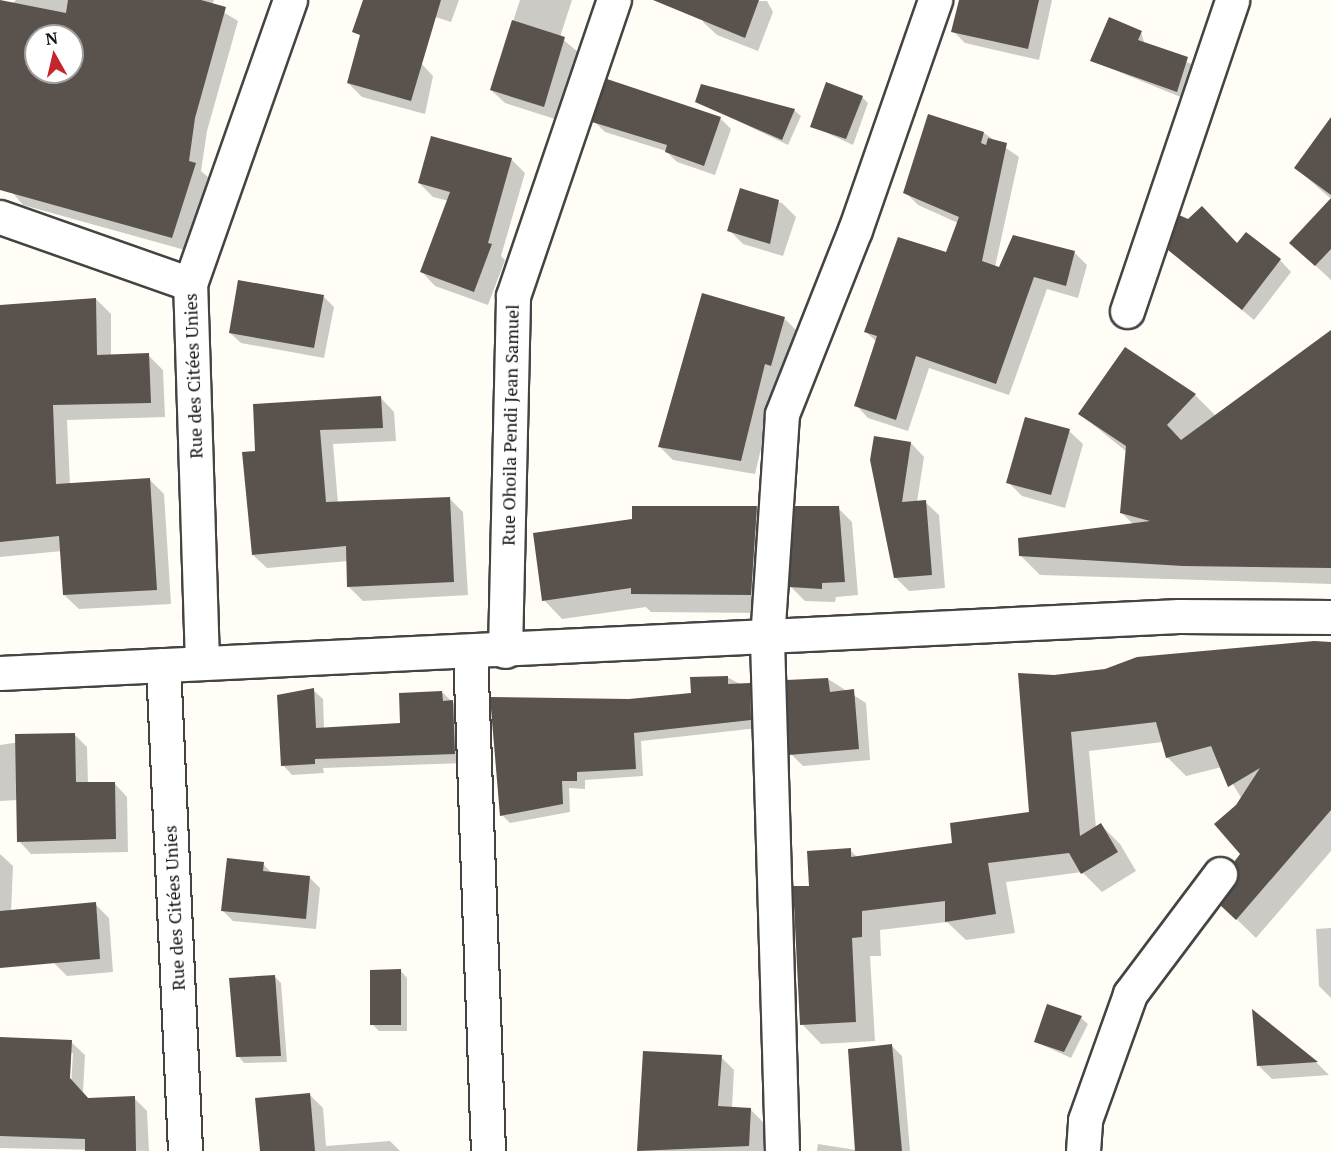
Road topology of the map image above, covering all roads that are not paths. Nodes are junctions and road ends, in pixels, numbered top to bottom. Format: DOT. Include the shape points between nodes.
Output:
graph roads {
  1 [pos="290,0"];
  2 [pos="614,0"];
  3 [pos="935,0"];
  4 [pos="1232,0"];
  5 [pos="0,217"];
  6 [pos="190,284"];
  7 [pos="1127,311"];
  8 [pos="1331,617"];
  9 [pos="768,640"];
  10 [pos="470,651"];
  11 [pos="505,651"];
  12 [pos="202,662"];
  13 [pos="163,665"];
  14 [pos="0,673"];
  15 [pos="1220,874"];
  16 [pos="185,1151"];
  17 [pos="488,1151"];
  18 [pos="782,1151"];
  19 [pos="1083,1151"];
  1 -- 6 [label="street, Rue des Citées Unies"];
  2 -- 11 [label="street, Rue Ohoila Pendi Jean Samuel" via="513,296"];
  3 -- 9 [label="street" via="855,230 782,414"];
  4 -- 7 [label="street"];
  5 -- 6 [label="street"];
  6 -- 12 [label="street, Rue des Citées Unies"];
  8 -- 9 [label="street" via="1179,616"];
  9 -- 11 [label="street"];
  9 -- 18 [label="street"];
  10 -- 11 [label="street"];
  10 -- 12 [label="street"];
  10 -- 17 [label="street"];
  12 -- 13 [label="street"];
  13 -- 14 [label="street"];
  13 -- 16 [label="street, Rue des Citées Unies"];
  15 -- 19 [label="street" via="1130,994 1085,1120"];
}
